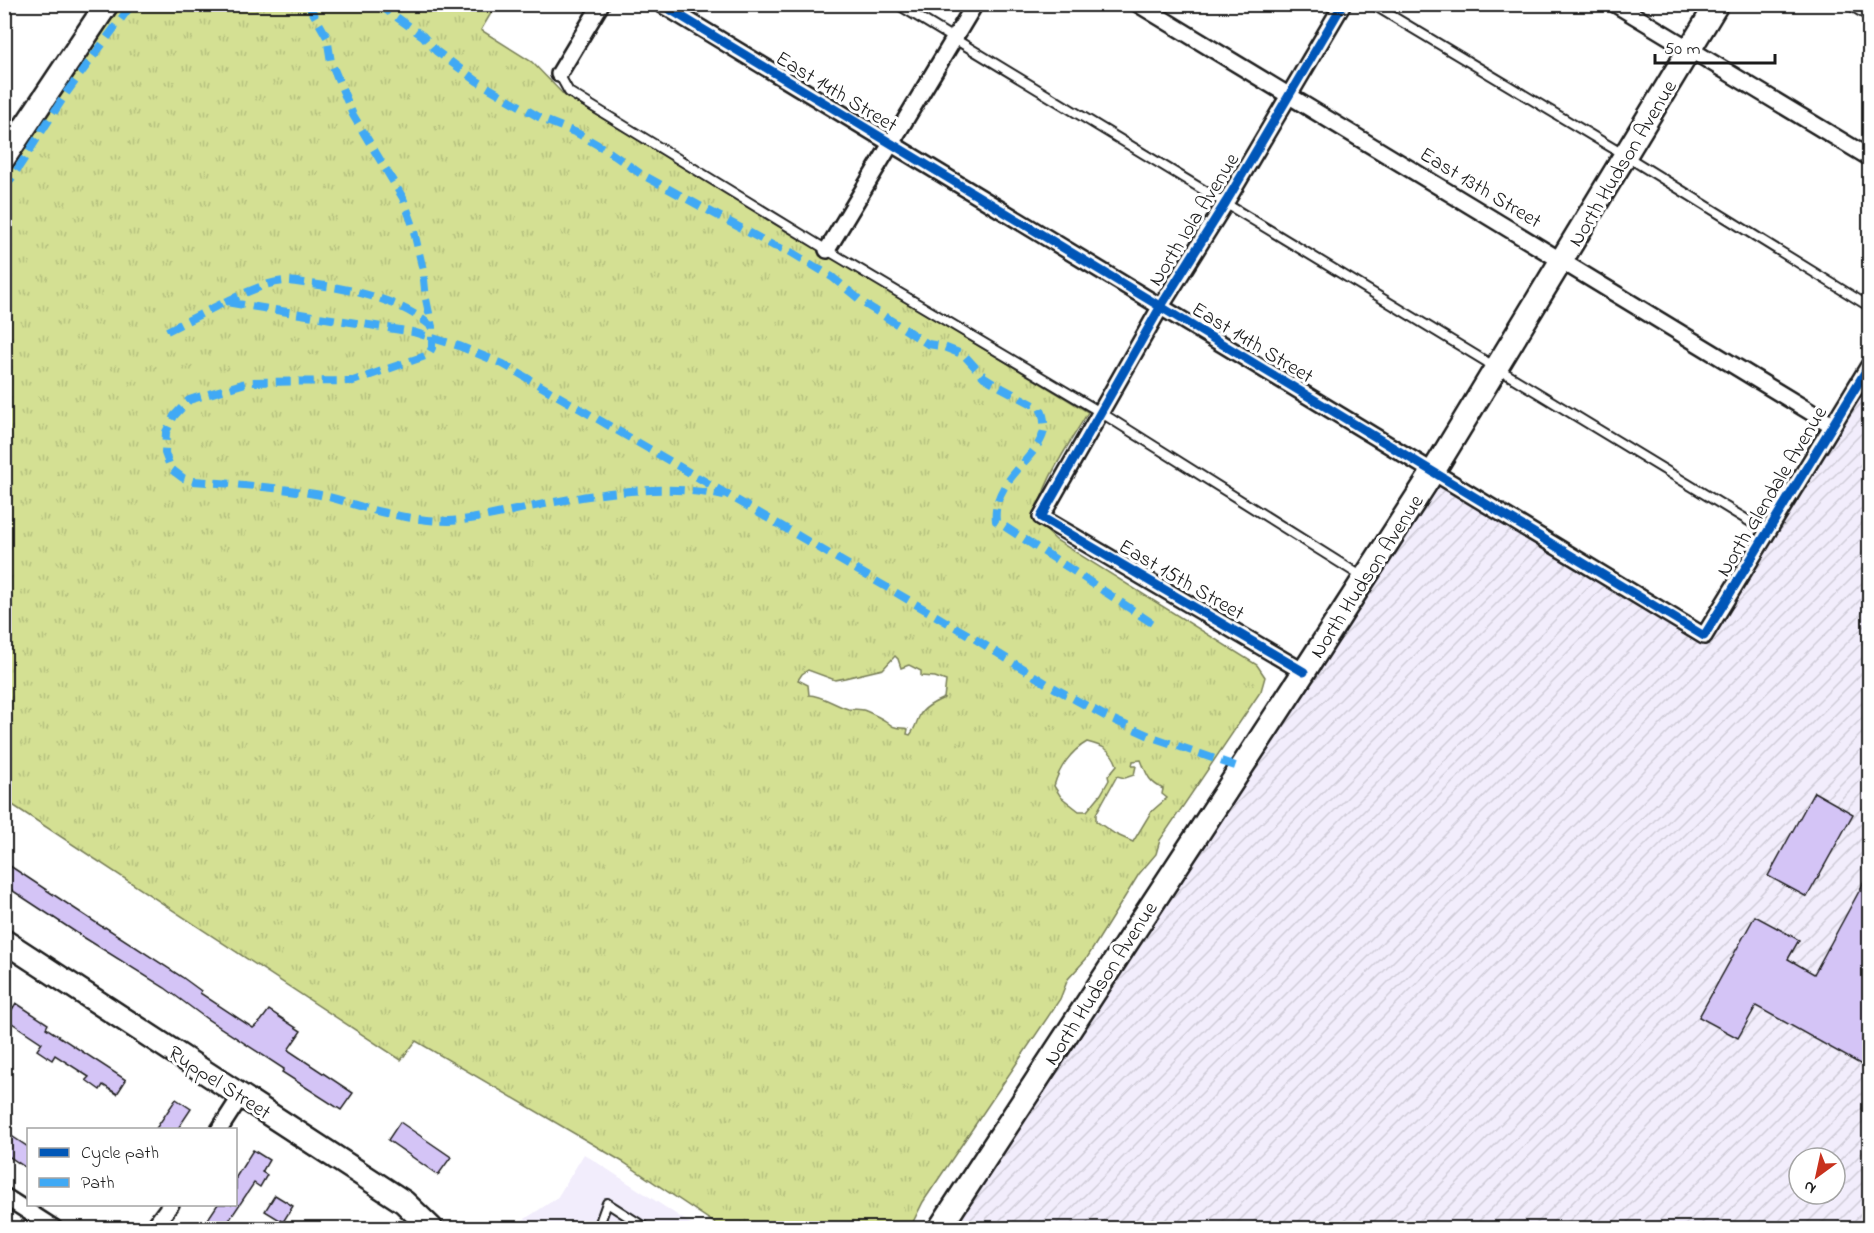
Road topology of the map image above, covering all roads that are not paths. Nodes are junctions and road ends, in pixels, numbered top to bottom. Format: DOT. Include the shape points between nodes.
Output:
graph roads {
  1 [pos="107,4"];
  2 [pos="601,4"];
  3 [pos="661,4"];
  4 [pos="897,4"];
  5 [pos="975,4"];
  6 [pos="1137,4"];
  7 [pos="1343,4"];
  8 [pos="1372,4"];
  9 [pos="1615,4"];
  10 [pos="1717,4"];
  11 [pos="1848,4"];
  12 [pos="1869,18"];
  13 [pos="954,39"];
  14 [pos="1690,50"];
  15 [pos="559,74"];
  16 [pos="1288,96"];
  17 [pos="891,145"];
  18 [pos="1626,156"];
  19 [pos="4,158"];
  20 [pos="1869,158"];
  21 [pos="1226,202"];
  22 [pos="828,250"];
  23 [pos="1563,261"];
  24 [pos="1161,306"];
  25 [pos="1869,307"];
  26 [pos="1869,364"];
  27 [pos="1498,367"];
  28 [pos="1100,412"];
  29 [pos="1832,424"];
  30 [pos="1433,472"];
  31 [pos="1041,518"];
  32 [pos="1767,532"];
  33 [pos="1365,579"];
  34 [pos="1704,636"];
  35 [pos="1304,672"];
  36 [pos="4,941"];
  37 [pos="241,1096"];
  38 [pos="220,1128"];
  39 [pos="4,1196"];
  40 [pos="170,1206"];
  41 [pos="54,1228"];
  42 [pos="153,1228"];
  43 [pos="431,1228"];
  44 [pos="598,1228"];
  45 [pos="646,1228"];
  46 [pos="940,1228"];
  1 -- 19 [label="main road"];
  2 -- 15 [label="street"];
  3 -- 17 [label="street, East 14th Street"];
  4 -- 13 [label="lane"];
  5 -- 13 [label="street"];
  6 -- 16 [label="street, East 13th Street"];
  7 -- 16 [label="street, North Iola Avenue"];
  8 -- 18 [label="lane"];
  9 -- 14 [label="street"];
  10 -- 14 [label="main road, North Hudson Avenue"];
  11 -- 12 [label="lane"];
  13 -- 17 [label="street"];
  13 -- 21 [label="lane"];
  14 -- 18 [label="main road, North Hudson Avenue"];
  14 -- 20 [label="street"];
  15 -- 22 [label="lane" via="569,92"];
  16 -- 21 [label="street, North Iola Avenue"];
  16 -- 23 [label="street, East 13th Street"];
  17 -- 22 [label="street"];
  17 -- 24 [label="street, East 14th Street"];
  18 -- 23 [label="main road, North Hudson Avenue"];
  18 -- 25 [label="lane"];
  21 -- 24 [label="street, North Iola Avenue"];
  21 -- 27 [label="lane"];
  22 -- 28 [label="lane"];
  23 -- 27 [label="main road, North Hudson Avenue"];
  23 -- 29 [label="street, East 13th Street"];
  24 -- 28 [label="street, North Iola Avenue"];
  24 -- 30 [label="street, East 14th Street"];
  26 -- 29 [label="street, North Glendale Avenue"];
  27 -- 30 [label="main road, North Hudson Avenue"];
  27 -- 32 [label="lane"];
  28 -- 31 [label="street, North Iola Avenue"];
  28 -- 33 [label="lane"];
  29 -- 32 [label="street, North Glendale Avenue"];
  30 -- 33 [label="main road, North Hudson Avenue"];
  30 -- 34 [label="street, East 14th Street"];
  31 -- 35 [label="street, East 15th Street"];
  32 -- 34 [label="street, North Glendale Avenue"];
  33 -- 35 [label="main road, North Hudson Avenue"];
  35 -- 46 [label="main road, North Hudson Avenue"];
  36 -- 37 [label="main road, Ruppel Street"];
  37 -- 38 [label="street"];
  37 -- 43 [label="main road, Ruppel Street" via="404,1202"];
  39 -- 41 [label="street"];
  40 -- 42 [label="street"];
  44 -- 45 [label="lane" via="607,1203"];
}
